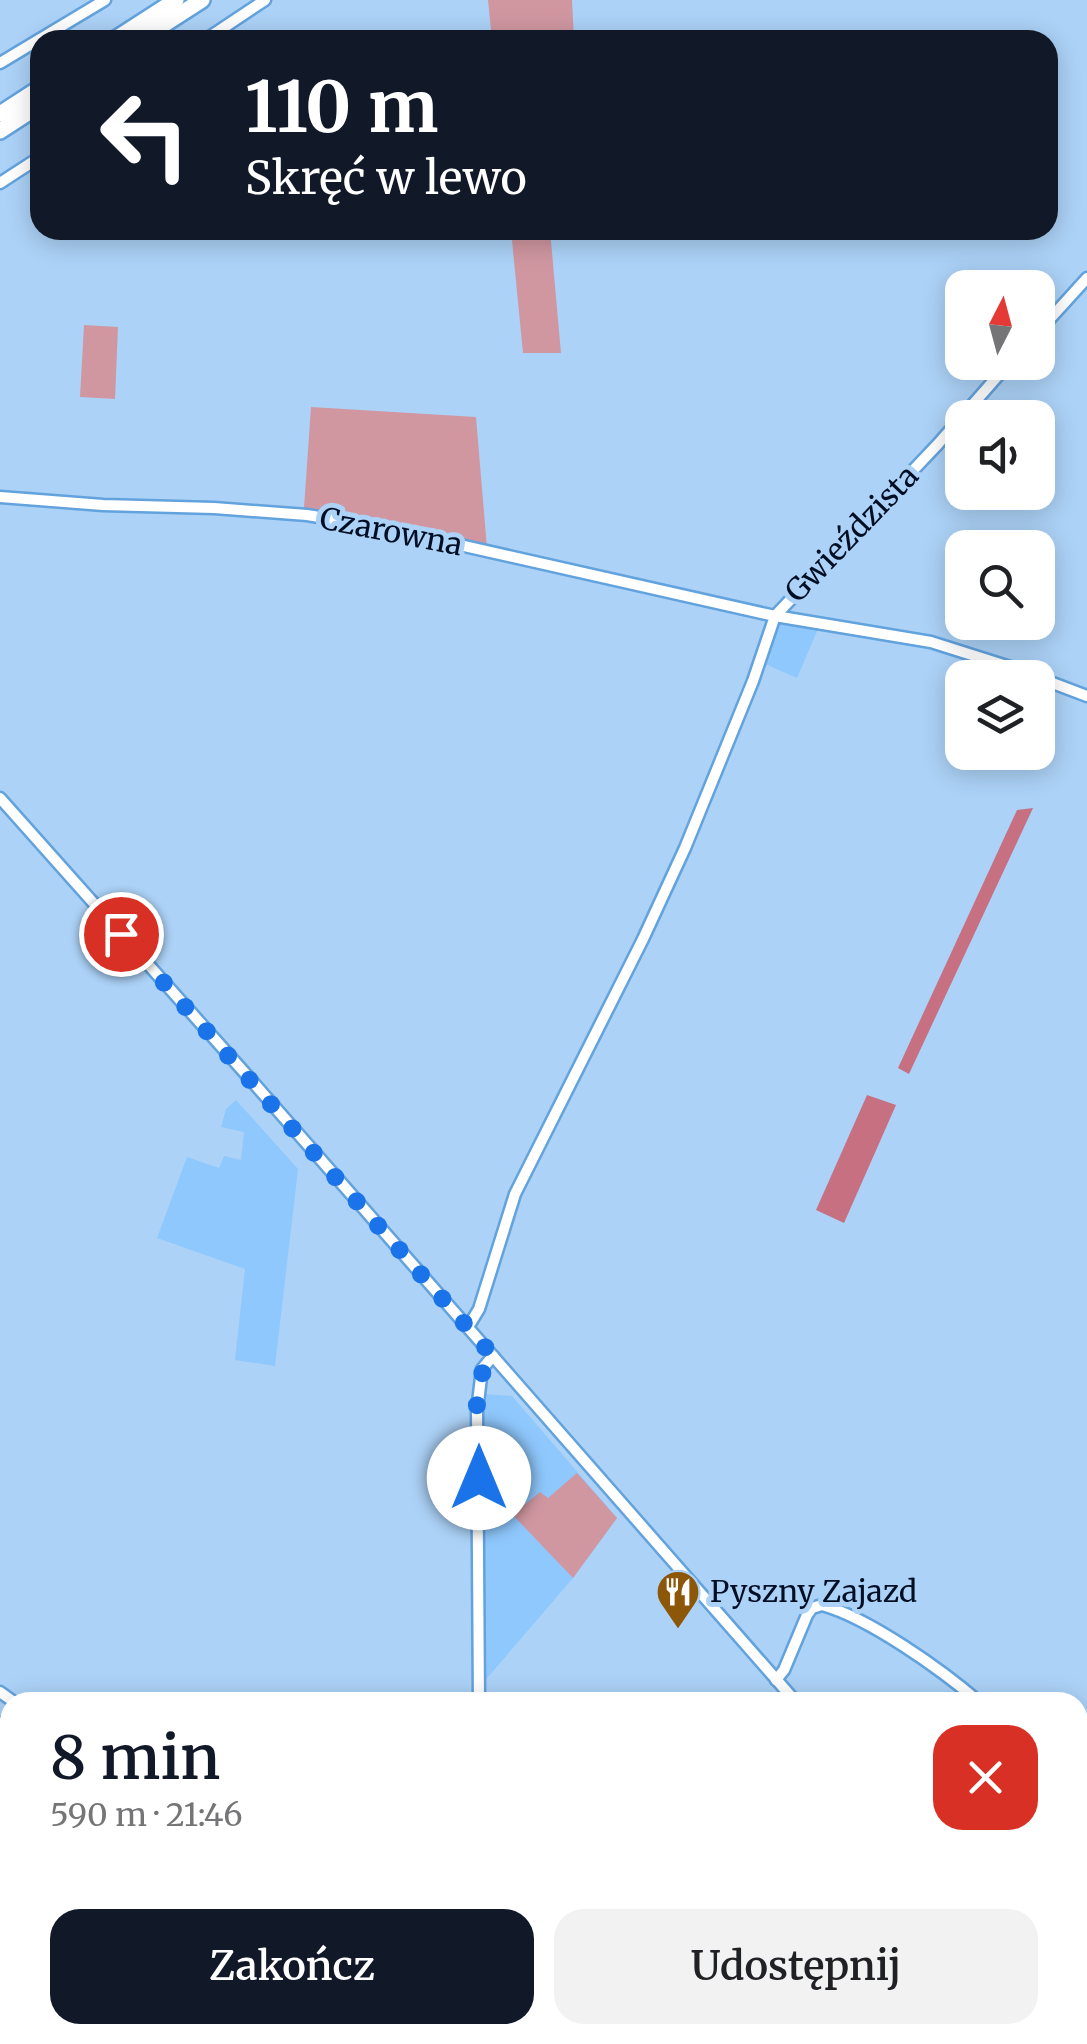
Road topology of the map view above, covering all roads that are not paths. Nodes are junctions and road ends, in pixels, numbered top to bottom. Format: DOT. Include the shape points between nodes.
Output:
graph roads {
  1 [pos="105,0"];
  2 [pos="176,0"];
  3 [pos="202,0"];
  4 [pos="265,0"];
  5 [pos="55,30"];
  6 [pos="130,30"];
  7 [pos="156,30"];
  8 [pos="220,30"];
  9 [pos="30,45"];
  10 [pos="0,63"];
  11 [pos="30,94"];
  12 [pos="30,112"];
  13 [pos="0,114"];
  14 [pos="0,131"];
  15 [pos="30,164"];
  16 [pos="0,183"];
  17 [pos="1087,278"];
  18 [pos="1055,313"];
  19 [pos="994,380"];
  20 [pos="0,497"];
  21 [pos="775,616"];
  22 [pos="1087,696"];
  23 [pos="0,798"];
  24 [pos="468,1327"];
  25 [pos="493,1356"];
  26 [pos="776,1680"];
  27 [pos="479,1692"];
  28 [pos="787,1692"];
  29 [pos="967,1692"];
  1 -- 5 [label="street"];
  2 -- 6 [label="highway"];
  3 -- 7 [label="highway"];
  4 -- 8 [label="street"];
  9 -- 10 [label="street"];
  11 -- 13 [label="highway"];
  12 -- 14 [label="highway"];
  15 -- 16 [label="street"];
  17 -- 18 [label="street"];
  19 -- 21 [label="street, Gwieździsta"];
  20 -- 21 [label="street, Czarowna" via="307,515"];
  21 -- 22 [label="street, Czarowna" via="931,642"];
  21 -- 24 [label="street" via="685,848 516,1194"];
  23 -- 24 [label="street"];
  24 -- 25 [label="street"];
  25 -- 26 [label="street"];
  25 -- 27 [label="street" via="482,1369 477,1411"];
  26 -- 28 [label="street"];
  26 -- 29 [label="street" via="807,1616 822,1605"];
}
